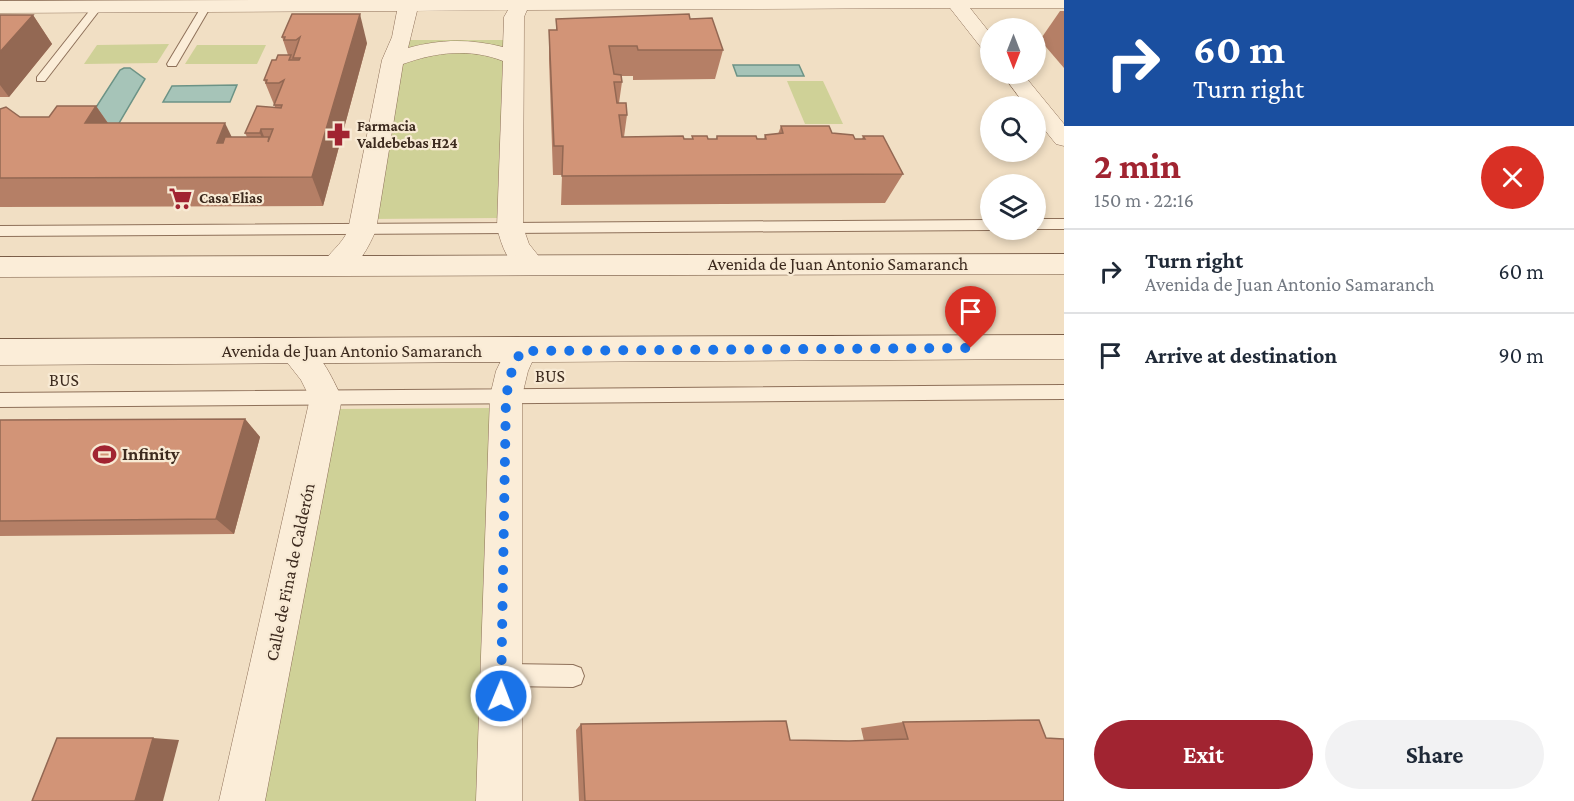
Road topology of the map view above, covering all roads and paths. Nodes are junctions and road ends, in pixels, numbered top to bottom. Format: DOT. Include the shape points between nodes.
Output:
graph roads {
  1 [pos="955,1"];
  2 [pos="1064,2"];
  3 [pos="408,5"];
  4 [pos="520,5"];
  5 [pos="206,6"];
  6 [pos="0,7"];
  7 [pos="97,7"];
  8 [pos="980,33"];
  9 [pos="513,58"];
  10 [pos="393,60"];
  11 [pos="172,64"];
  12 [pos="41,79"];
  13 [pos="1020,84"];
  14 [pos="1064,139"];
  15 [pos="1046,224"];
  16 [pos="1064,224"];
  17 [pos="980,225"];
  18 [pos="510,227"];
  19 [pos="362,230"];
  20 [pos="0,231"];
  21 [pos="531,264"];
  22 [pos="1064,264"];
  23 [pos="335,266"];
  24 [pos="0,267"];
  25 [pos="1064,347"];
  26 [pos="521,351"];
  27 [pos="0,352"];
  28 [pos="295,352"];
  29 [pos="1064,392"];
  30 [pos="506,396"];
  31 [pos="326,398"];
  32 [pos="0,400"];
  33 [pos="501,675"];
  34 [pos="573,675"];
  35 [pos="242,801"];
  36 [pos="499,801"];
  1 -- 2 [label="street"];
  1 -- 4 [label="street"];
  1 -- 8 [label="street"];
  3 -- 4 [label="street"];
  3 -- 5 [label="street"];
  3 -- 10 [label="street"];
  4 -- 9 [label="street" via="514,17"];
  5 -- 7 [label="street"];
  5 -- 11 [label="lane"];
  6 -- 7 [label="street"];
  7 -- 12 [label="lane"];
  9 -- 10 [label="street" via="498,51 454,46 416,51"];
  9 -- 18 [label="street"];
  10 -- 19 [label="street"];
  13 -- 14 [label="street"];
  15 -- 16 [label="lane"];
  17 -- 18 [label="lane"];
  18 -- 19 [label="lane"];
  18 -- 21 [label="street" via="516,248"];
  19 -- 20 [label="lane"];
  19 -- 23 [label="street" via="354,247"];
  21 -- 22 [label="street, Avenida de Juan Antonio Samaranch"];
  21 -- 23 [label="street, Avenida de Juan Antonio Samaranch"];
  23 -- 24 [label="street, Avenida de Juan Antonio Samaranch"];
  25 -- 26 [label="street, Avenida de Juan Antonio Samaranch"];
  26 -- 28 [label="street, Avenida de Juan Antonio Samaranch"];
  26 -- 30 [label="street"];
  27 -- 28 [label="street, Avenida de Juan Antonio Samaranch"];
  28 -- 31 [label="street" via="312,370"];
  29 -- 30 [label="lane, BUS"];
  30 -- 31 [label="lane, BUS"];
  30 -- 33 [label="street"];
  31 -- 32 [label="lane, BUS"];
  31 -- 35 [label="street, Calle de Fina de Calderón"];
  33 -- 34 [label="lane"];
  33 -- 36 [label="street"];
}
